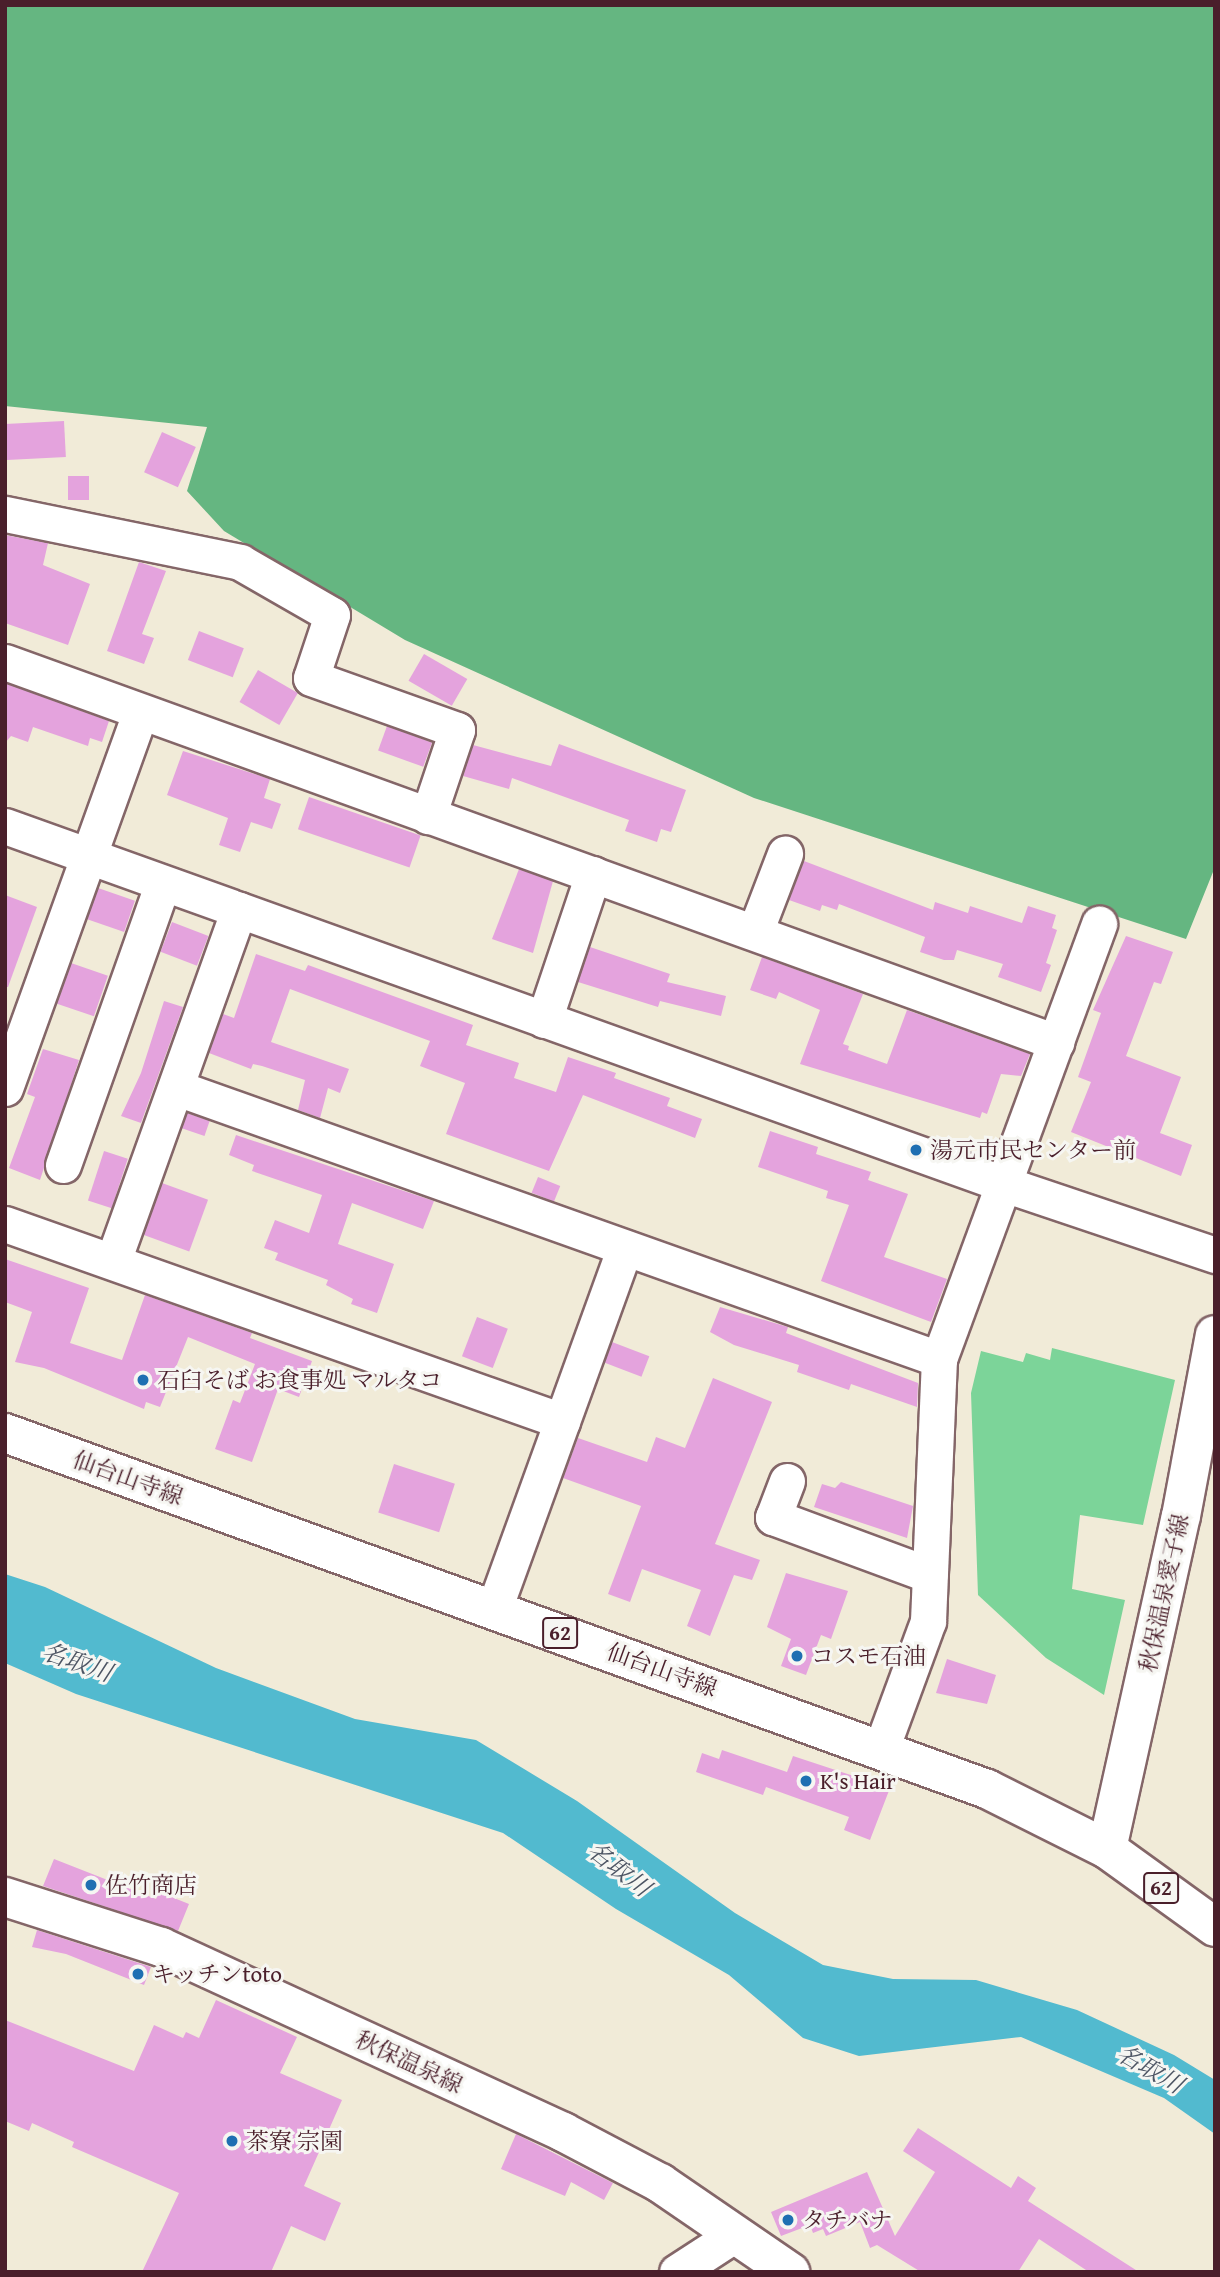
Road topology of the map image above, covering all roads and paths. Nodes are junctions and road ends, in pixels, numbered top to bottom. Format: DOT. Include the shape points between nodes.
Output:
graph roads {
  1 [pos="5,514"];
  2 [pos="5,662"];
  3 [pos="140,712"];
  4 [pos="428,816"];
  5 [pos="5,826"];
  6 [pos="785,855"];
  7 [pos="87,856"];
  8 [pos="593,874"];
  9 [pos="163,883"];
  10 [pos="239,910"];
  11 [pos="1098,923"];
  12 [pos="755,932"];
  13 [pos="544,1020"];
  14 [pos="1056,1042"];
  15 [pos="5,1088"];
  16 [pos="177,1088"];
  17 [pos="62,1164"];
  18 [pos="1004,1184"];
  19 [pos="5,1224"];
  20 [pos="625,1248"];
  21 [pos="1215,1255"];
  22 [pos="113,1261"];
  23 [pos="1215,1335"];
  24 [pos="939,1359"];
  25 [pos="562,1421"];
  26 [pos="5,1433"];
  27 [pos="788,1481"];
  28 [pos="930,1575"];
  29 [pos="494,1609"];
  30 [pos="881,1749"];
  31 [pos="1107,1849"];
  32 [pos="5,1897"];
  33 [pos="1215,1927"];
  34 [pos="734,2235"];
  35 [pos="677,2272"];
  36 [pos="790,2272"];
  1 -- 4 [label="street" via="240,562 332,615 311,678 457,730"];
  2 -- 3 [label="street"];
  3 -- 4 [label="street"];
  3 -- 7 [label="street"];
  4 -- 8 [label="street"];
  5 -- 7 [label="street"];
  6 -- 12 [label="street"];
  7 -- 9 [label="street"];
  7 -- 15 [label="street"];
  8 -- 12 [label="street"];
  8 -- 13 [label="street"];
  9 -- 10 [label="street"];
  9 -- 17 [label="street"];
  10 -- 13 [label="street"];
  10 -- 16 [label="street"];
  11 -- 14 [label="street"];
  12 -- 14 [label="street"];
  13 -- 18 [label="street"];
  14 -- 18 [label="street"];
  16 -- 20 [label="street"];
  16 -- 22 [label="street"];
  18 -- 21 [label="street"];
  18 -- 24 [label="street"];
  19 -- 22 [label="street"];
  20 -- 24 [label="street"];
  20 -- 25 [label="street"];
  22 -- 25 [label="street"];
  23 -- 31 [label="main road, 秋保温泉愛子線" via="1181,1516"];
  24 -- 28 [label="street"];
  25 -- 29 [label="street"];
  26 -- 29 [label="main road, 仙台山寺線 / 62"];
  27 -- 28 [label="street" via="773,1517"];
  28 -- 30 [label="street" via="928,1621"];
  29 -- 30 [label="main road, 仙台山寺線 / 62"];
  30 -- 31 [label="main road, 仙台山寺線 / 62" via="987,1788"];
  31 -- 33 [label="main road, 仙台山寺線 / 62"];
  32 -- 34 [label="main road, 秋保温泉線" via="160,1947 550,2126 626,2163"];
  34 -- 35 [label="street"];
  34 -- 36 [label="main road, 秋保温泉線"];
}
